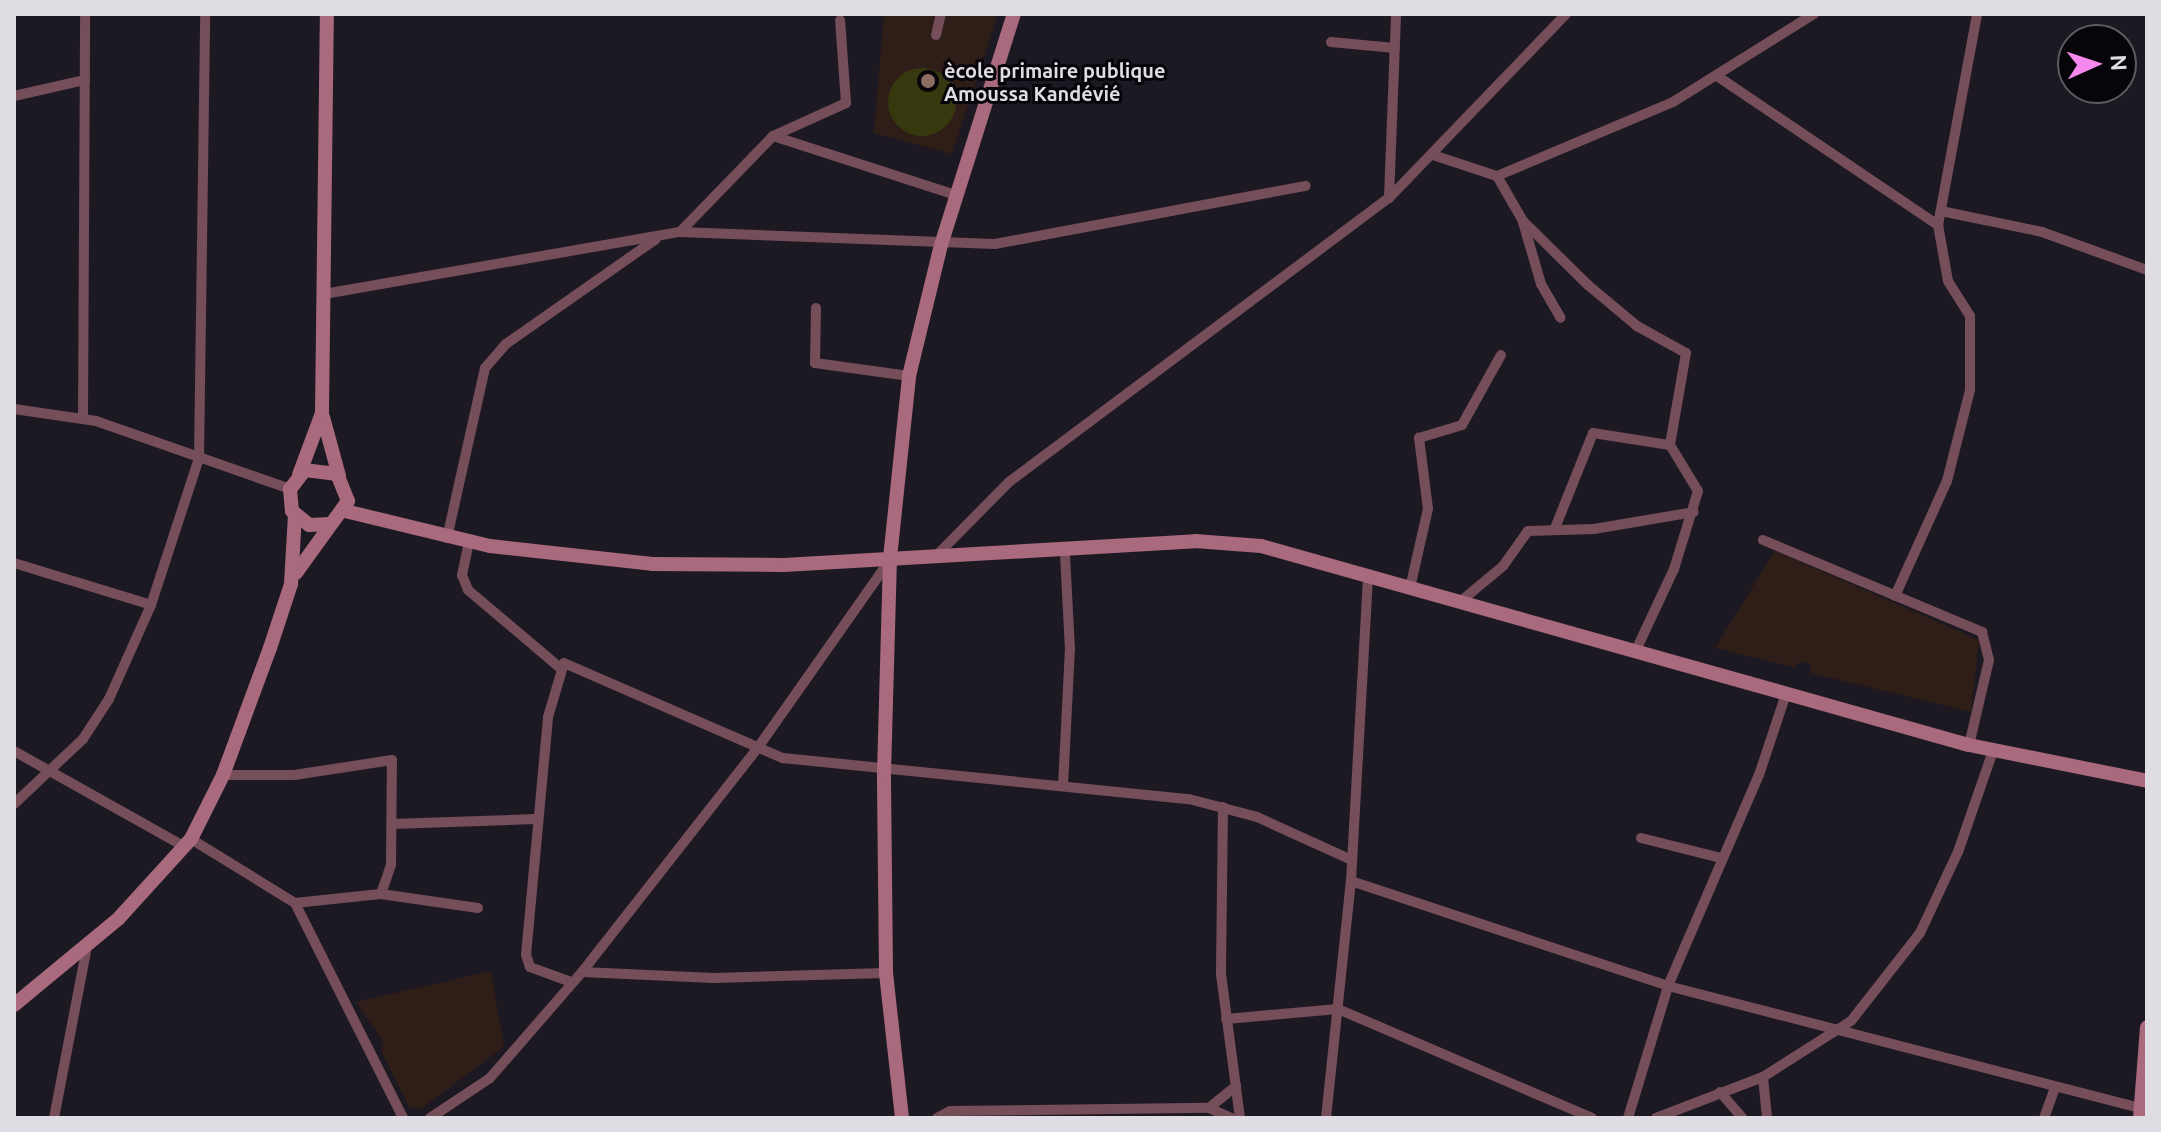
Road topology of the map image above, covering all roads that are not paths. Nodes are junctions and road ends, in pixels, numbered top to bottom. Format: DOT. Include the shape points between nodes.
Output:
graph roads {
  1 [pos="85,14"];
  2 [pos="205,14"];
  3 [pos="327,14"];
  4 [pos="941,14"];
  5 [pos="1014,14"];
  6 [pos="1396,14"];
  7 [pos="1566,14"];
  8 [pos="1814,14"];
  9 [pos="1977,14"];
  10 [pos="840,20"];
  11 [pos="936,35"];
  12 [pos="1331,42"];
  13 [pos="1395,48"];
  14 [pos="1717,76"];
  15 [pos="85,80"];
  16 [pos="14,96"];
  17 [pos="773,136"];
  18 [pos="1433,155"];
  19 [pos="1497,176"];
  20 [pos="1306,186"];
  21 [pos="956,195"];
  22 [pos="1389,198"];
  23 [pos="1941,211"];
  24 [pos="1523,221"];
  25 [pos="1938,225"];
  26 [pos="680,232"];
  27 [pos="658,238"];
  28 [pos="941,245"];
  29 [pos="2147,270"];
  30 [pos="324,294"];
  31 [pos="816,308"];
  32 [pos="1561,318"];
  33 [pos="1501,355"];
  34 [pos="909,376"];
  35 [pos="14,409"];
  36 [pos="322,413"];
  37 [pos="83,418"];
  38 [pos="1670,445"];
  39 [pos="199,458"];
  40 [pos="299,475"];
  41 [pos="339,476"];
  42 [pos="290,489"];
  43 [pos="345,511"];
  44 [pos="1694,512"];
  45 [pos="295,514"];
  46 [pos="330,524"];
  47 [pos="1555,528"];
  48 [pos="447,538"];
  49 [pos="1763,540"];
  50 [pos="469,542"];
  51 [pos="1065,553"];
  52 [pos="936,556"];
  53 [pos="890,558"];
  54 [pos="14,563"];
  55 [pos="1368,576"];
  56 [pos="291,584"];
  57 [pos="1410,588"];
  58 [pos="1895,596"];
  59 [pos="1461,601"];
  60 [pos="151,605"];
  61 [pos="1636,650"];
  62 [pos="559,667"];
  63 [pos="1786,694"];
  64 [pos="1969,745"];
  65 [pos="757,749"];
  66 [pos="14,751"];
  67 [pos="1993,751"];
  68 [pos="52,770"];
  69 [pos="884,773"];
  70 [pos="223,775"];
  71 [pos="2147,781"];
  72 [pos="1063,786"];
  73 [pos="14,804"];
  74 [pos="1223,807"];
  75 [pos="536,819"];
  76 [pos="392,824"];
  77 [pos="1641,838"];
  78 [pos="188,843"];
  79 [pos="1721,858"];
  80 [pos="1352,860"];
  81 [pos="1351,881"];
  82 [pos="381,894"];
  83 [pos="295,903"];
  84 [pos="478,908"];
  85 [pos="87,947"];
  86 [pos="582,972"];
  87 [pos="886,973"];
  88 [pos="571,982"];
  89 [pos="1668,986"];
  90 [pos="14,1005"];
  91 [pos="1338,1009"];
  92 [pos="1226,1019"];
  93 [pos="2147,1027"];
  94 [pos="1840,1029"];
  95 [pos="1763,1077"];
  96 [pos="1236,1086"];
  97 [pos="2054,1090"];
  98 [pos="1720,1092"];
  99 [pos="1209,1108"];
  100 [pos="2141,1113"];
  101 [pos="54,1118"];
  102 [pos="403,1118"];
  103 [pos="430,1118"];
  104 [pos="902,1118"];
  105 [pos="937,1118"];
  106 [pos="1231,1118"];
  107 [pos="1240,1118"];
  108 [pos="1326,1118"];
  109 [pos="1592,1118"];
  110 [pos="1628,1118"];
  111 [pos="1656,1118"];
  112 [pos="1743,1118"];
  113 [pos="1767,1118"];
  114 [pos="2044,1118"];
  1 -- 15 [label="street"];
  2 -- 39 [label="street"];
  3 -- 30 [label="street"];
  4 -- 11 [label="street"];
  5 -- 21 [label="street"];
  6 -- 13 [label="street"];
  7 -- 18 [label="street"];
  8 -- 14 [label="street"];
  9 -- 23 [label="street"];
  10 -- 17 [label="street" via="846,103"];
  12 -- 13 [label="street"];
  13 -- 22 [label="street"];
  14 -- 19 [label="street" via="1610,131"];
  14 -- 25 [label="street"];
  15 -- 16 [label="street"];
  15 -- 37 [label="street"];
  17 -- 21 [label="street"];
  17 -- 26 [label="street"];
  18 -- 19 [label="street"];
  18 -- 22 [label="street"];
  19 -- 24 [label="street"];
  20 -- 28 [label="street" via="995,244"];
  21 -- 28 [label="street"];
  22 -- 52 [label="street" via="1009,482"];
  23 -- 25 [label="street"];
  23 -- 29 [label="street" via="2042,232"];
  24 -- 32 [label="street" via="1541,284"];
  24 -- 38 [label="street" via="1618,312 1686,353"];
  25 -- 58 [label="street" via="1948,281 1970,316 1970,390 1947,481"];
  26 -- 27 [label="street"];
  26 -- 28 [label="street"];
  27 -- 30 [label="street"];
  27 -- 48 [label="street" via="494,355 485,368"];
  28 -- 34 [label="street"];
  30 -- 36 [label="street"];
  31 -- 34 [label="street" via="815,363"];
  33 -- 57 [label="street" via="1462,425 1419,438 1428,509"];
  34 -- 53 [label="street"];
  35 -- 37 [label="street"];
  36 -- 40 [label="street"];
  36 -- 41 [label="street"];
  37 -- 39 [label="street"];
  38 -- 44 [label="street" via="1698,491"];
  38 -- 47 [label="street" via="1593,433"];
  39 -- 42 [label="street"];
  39 -- 60 [label="street"];
  40 -- 41 [label="street" via="320,467"];
  40 -- 42 [label="street"];
  41 -- 43 [label="street" via="348,494"];
  42 -- 45 [label="street"];
  43 -- 46 [label="street"];
  43 -- 48 [label="street"];
  44 -- 47 [label="street" via="1594,529"];
  44 -- 61 [label="street"];
  45 -- 46 [label="street" via="312,526"];
  45 -- 56 [label="street"];
  46 -- 56 [label="street"];
  47 -- 59 [label="street" via="1523,534 1503,566"];
  48 -- 50 [label="street"];
  49 -- 58 [label="street"];
  50 -- 53 [label="street" via="652,564"];
  50 -- 62 [label="street" via="462,575 468,590"];
  51 -- 52 [label="street"];
  51 -- 55 [label="street" via="1222,542 1290,552"];
  51 -- 72 [label="street" via="1070,650"];
  52 -- 53 [label="street"];
  53 -- 65 [label="street"];
  53 -- 69 [label="street"];
  54 -- 60 [label="street"];
  55 -- 57 [label="street"];
  55 -- 80 [label="street"];
  56 -- 70 [label="street"];
  57 -- 59 [label="street"];
  58 -- 64 [label="street" via="1982,632 1989,645"];
  59 -- 61 [label="street"];
  60 -- 68 [label="street" via="109,699"];
  61 -- 63 [label="street"];
  62 -- 65 [label="street" via="573,662"];
  62 -- 75 [label="street"];
  63 -- 64 [label="street"];
  63 -- 79 [label="street"];
  64 -- 67 [label="street"];
  65 -- 69 [label="street"];
  65 -- 86 [label="street"];
  66 -- 68 [label="street"];
  67 -- 71 [label="street"];
  67 -- 94 [label="street" via="1920,933 1891,976"];
  68 -- 73 [label="street"];
  68 -- 78 [label="street"];
  69 -- 72 [label="street"];
  69 -- 87 [label="street"];
  70 -- 76 [label="street" via="294,775 387,757 393,764"];
  70 -- 78 [label="street"];
  72 -- 74 [label="street"];
  74 -- 80 [label="street"];
  74 -- 92 [label="street"];
  75 -- 76 [label="street"];
  75 -- 88 [label="street" via="526,963"];
  76 -- 82 [label="street" via="391,865"];
  77 -- 79 [label="street"];
  78 -- 83 [label="street"];
  78 -- 85 [label="street"];
  79 -- 89 [label="street"];
  80 -- 81 [label="street"];
  81 -- 89 [label="street"];
  81 -- 91 [label="street"];
  82 -- 83 [label="street"];
  82 -- 84 [label="street"];
  83 -- 102 [label="street"];
  85 -- 90 [label="street"];
  85 -- 101 [label="street"];
  86 -- 87 [label="street" via="714,978"];
  86 -- 88 [label="street"];
  87 -- 104 [label="street"];
  88 -- 103 [label="street" via="490,1078"];
  89 -- 94 [label="street"];
  89 -- 110 [label="street"];
  91 -- 92 [label="street"];
  91 -- 108 [label="street"];
  91 -- 109 [label="street"];
  92 -- 96 [label="street"];
  93 -- 100 [label="street"];
  94 -- 95 [label="street"];
  94 -- 97 [label="street"];
  95 -- 98 [label="street"];
  95 -- 113 [label="street"];
  96 -- 99 [label="street"];
  96 -- 107 [label="street"];
  97 -- 100 [label="street"];
  97 -- 114 [label="street"];
  98 -- 111 [label="street"];
  98 -- 112 [label="street"];
  99 -- 105 [label="street" via="950,1111"];
  99 -- 106 [label="street"];
}
